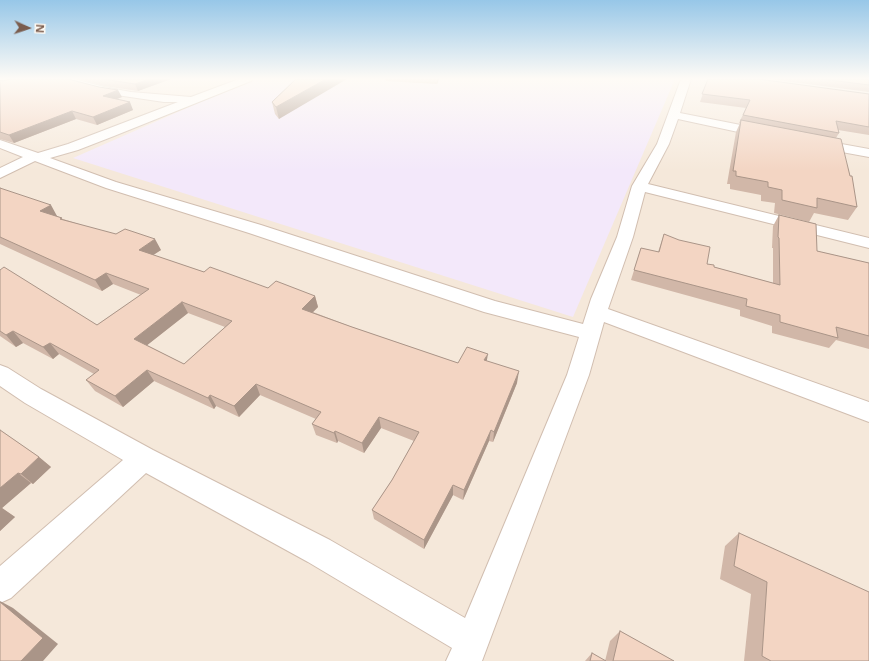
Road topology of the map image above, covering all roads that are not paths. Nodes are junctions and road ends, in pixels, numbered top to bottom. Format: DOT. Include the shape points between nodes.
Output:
graph roads {
  1 [pos="170,110"];
  2 [pos="676,110"];
  3 [pos="674,115"];
  4 [pos="778,136"];
  5 [pos="800,140"];
  6 [pos="0,144"];
  7 [pos="869,153"];
  8 [pos="36,157"];
  9 [pos="0,174"];
  10 [pos="640,186"];
  11 [pos="869,242"];
  12 [pos="597,312"];
  13 [pos="591,333"];
  14 [pos="0,374"];
  15 [pos="868,412"];
  16 [pos="144,458"];
  17 [pos="0,588"];
  18 [pos="468,651"];
  1 -- 8 [label="street" via="110,134"];
  2 -- 3 [label="street"];
  3 -- 4 [label="street"];
  3 -- 10 [label="street" via="663,144"];
  5 -- 7 [label="street"];
  6 -- 8 [label="street"];
  8 -- 9 [label="street"];
  8 -- 13 [label="street" via="111,185 491,307"];
  10 -- 11 [label="street"];
  10 -- 12 [label="street" via="625,237"];
  12 -- 13 [label="street"];
  12 -- 15 [label="street"];
  13 -- 18 [label="street" via="578,375"];
  14 -- 16 [label="street" via="33,396"];
  16 -- 17 [label="street"];
  16 -- 18 [label="street" via="319,551"];
}
